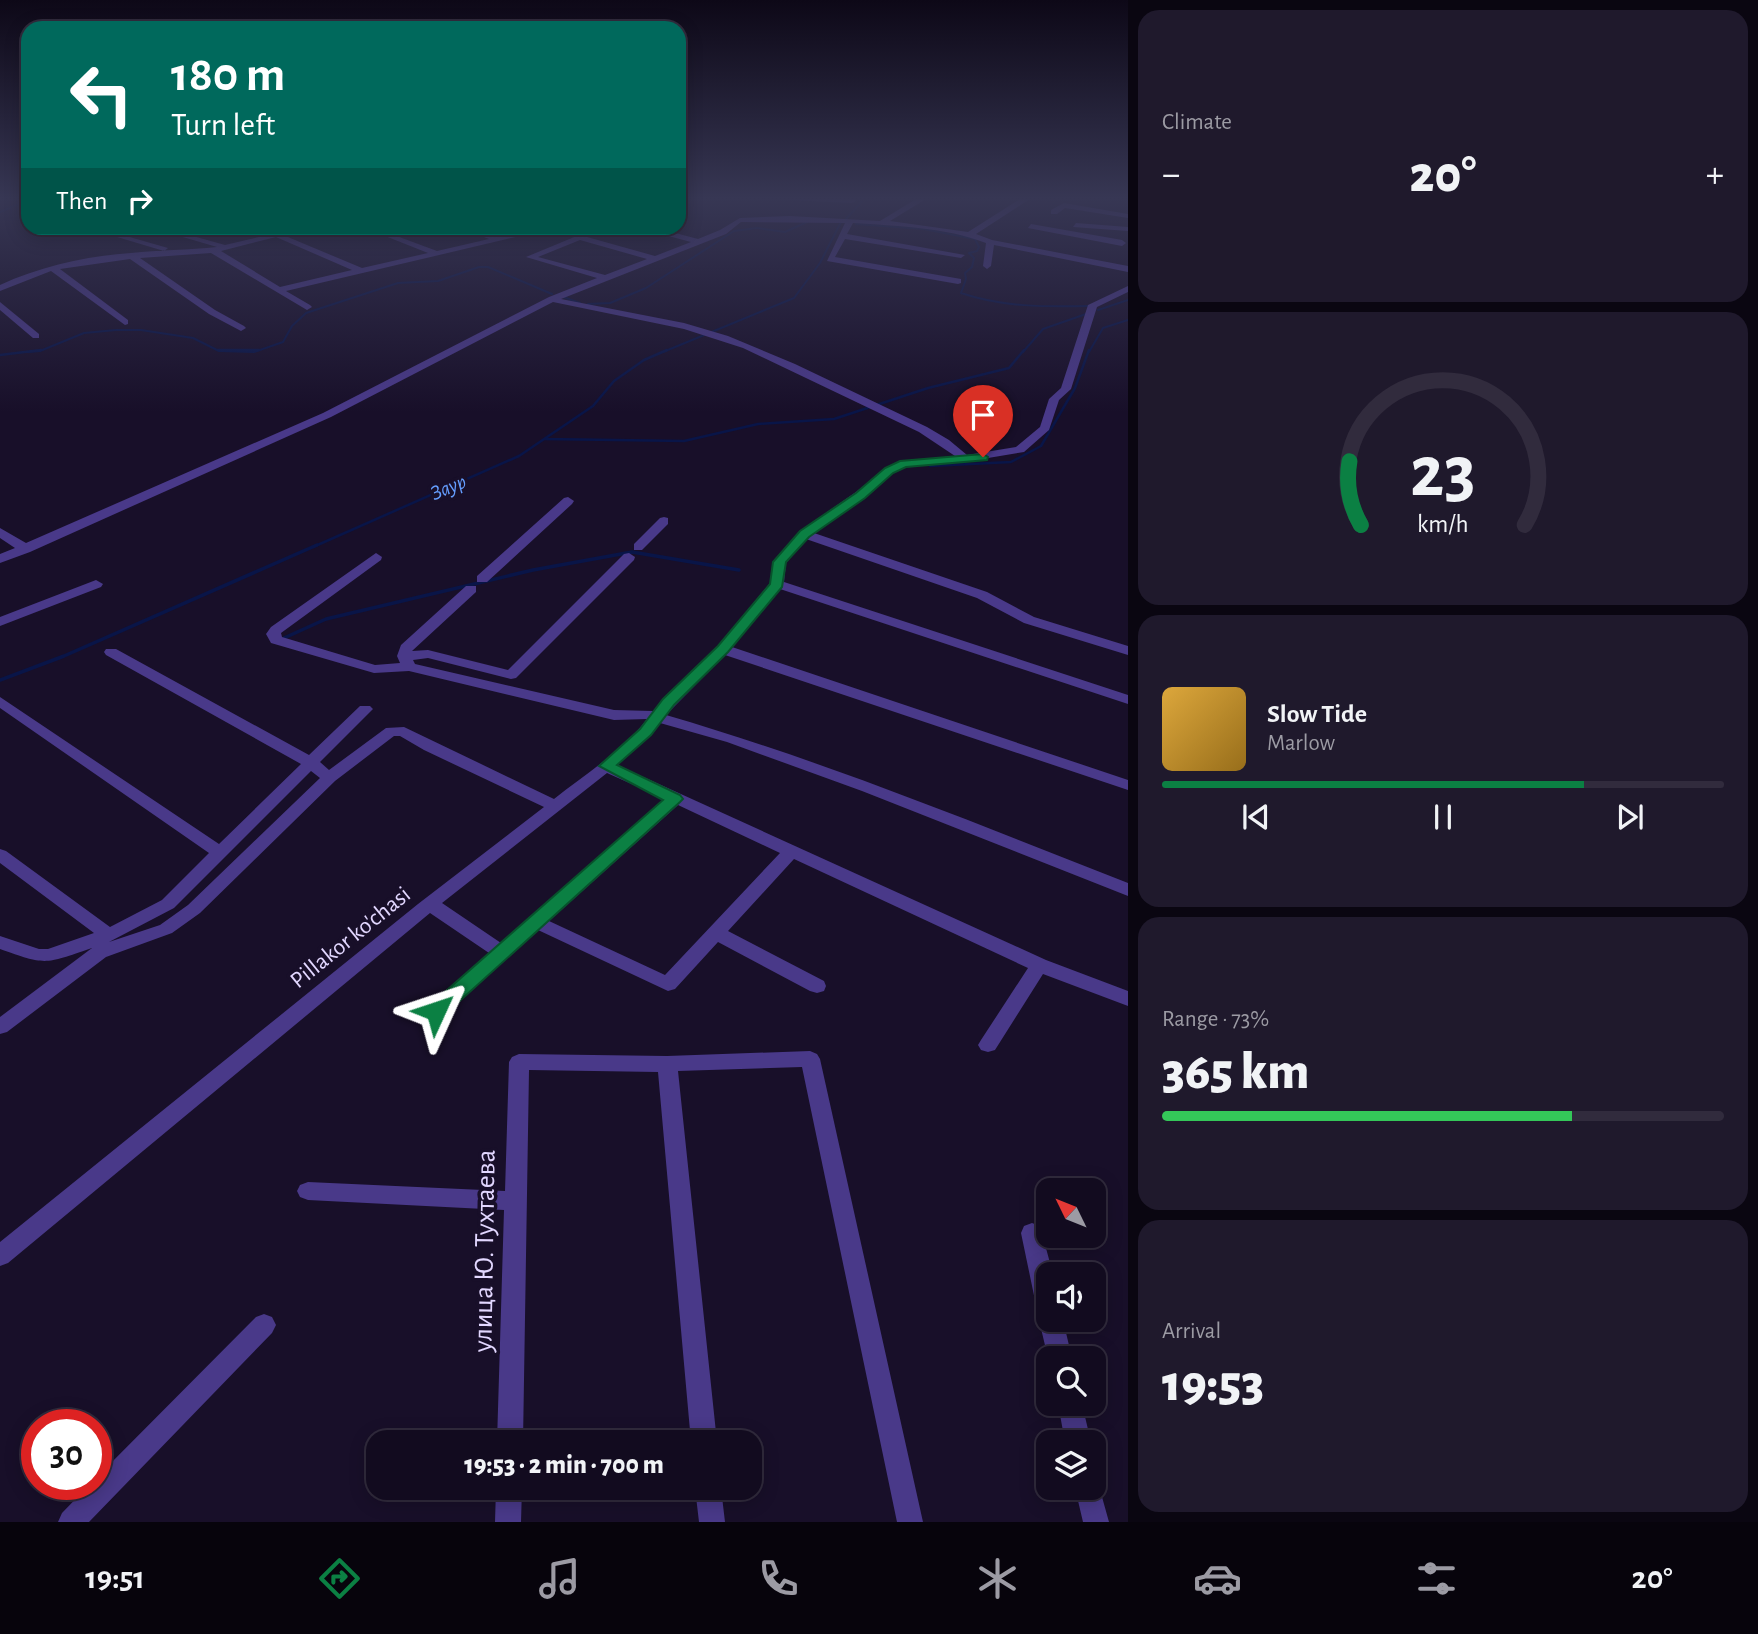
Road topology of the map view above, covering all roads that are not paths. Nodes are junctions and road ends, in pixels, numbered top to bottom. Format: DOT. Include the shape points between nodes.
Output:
graph roads {
  1 [pos="50,270"];
  2 [pos="55,270"];
  3 [pos="153,270"];
  4 [pos="248,270"];
  5 [pos="365,270"];
  6 [pos="578,270"];
  7 [pos="621,270"];
  8 [pos="894,270"];
  9 [pos="361,271"];
  10 [pos="603,277"];
  11 [pos="958,281"];
  12 [pos="0,288"];
  13 [pos="281,289"];
  14 [pos="1128,289"];
  15 [pos="552,299"];
  16 [pos="0,305"];
  17 [pos="307,307"];
  18 [pos="125,322"];
  19 [pos="241,328"];
  20 [pos="36,336"];
  21 [pos="964,459"];
  22 [pos="568,501"];
  23 [pos="664,521"];
  24 [pos="0,532"];
  25 [pos="804,534"];
  26 [pos="26,549"];
  27 [pos="376,557"];
  28 [pos="0,559"];
  29 [pos="96,584"];
  30 [pos="777,584"];
  31 [pos="0,622"];
  32 [pos="723,649"];
  33 [pos="1128,651"];
  34 [pos="111,652"];
  35 [pos="407,661"];
  36 [pos="1128,699"];
  37 [pos="0,701"];
  38 [pos="365,709"];
  39 [pos="658,718"];
  40 [pos="311,763"];
  41 [pos="607,766"];
  42 [pos="329,778"];
  43 [pos="1128,785"];
  44 [pos="675,799"];
  45 [pos="556,806"];
  46 [pos="792,851"];
  47 [pos="220,853"];
  48 [pos="0,855"];
  49 [pos="1128,890"];
  50 [pos="430,904"];
  51 [pos="536,922"];
  52 [pos="718,934"];
  53 [pos="109,935"];
  54 [pos="0,942"];
  55 [pos="501,953"];
  56 [pos="1039,965"];
  57 [pos="817,986"];
  58 [pos="1128,999"];
  59 [pos="436,1011"];
  60 [pos="0,1027"];
  61 [pos="988,1045"];
  62 [pos="667,1064"];
  63 [pos="308,1191"];
  64 [pos="516,1201"];
  65 [pos="1032,1233"];
  66 [pos="0,1256"];
  67 [pos="1038,1262"];
  68 [pos="264,1325"];
  69 [pos="510,1430"];
  70 [pos="703,1430"];
  71 [pos="509,1500"];
  72 [pos="709,1500"];
  73 [pos="1091,1500"];
  74 [pos="71,1522"];
  75 [pos="508,1522"];
  76 [pos="712,1522"];
  77 [pos="910,1522"];
  78 [pos="1096,1522"];
  1 -- 12 [label="street"];
  2 -- 18 [label="street"];
  3 -- 19 [label="street"];
  4 -- 13 [label="street"];
  5 -- 9 [label="street"];
  6 -- 10 [label="street"];
  7 -- 10 [label="street"];
  8 -- 11 [label="street"];
  9 -- 13 [label="street"];
  10 -- 15 [label="street"];
  13 -- 17 [label="street"];
  14 -- 21 [label="street" via="1093,305 1066,389 1054,399 1045,428 1015,453"];
  15 -- 21 [label="street" via="709,333 811,374 937,435"];
  15 -- 26 [label="street" via="327,415"];
  16 -- 20 [label="street"];
  21 -- 25 [label="street" via="904,463"];
  22 -- 35 [label="street" via="406,648"];
  23 -- 35 [label="street" via="511,675 428,654"];
  24 -- 26 [label="street"];
  25 -- 30 [label="street" via="779,562"];
  25 -- 33 [label="street" via="982,595 1029,620"];
  26 -- 28 [label="street"];
  27 -- 35 [label="street" via="273,634 276,640 374,669"];
  29 -- 31 [label="street"];
  30 -- 32 [label="street, Pillakor ko'chasi"];
  30 -- 36 [label="street"];
  32 -- 39 [label="street, Pillakor ko'chasi" via="668,702"];
  32 -- 43 [label="street"];
  34 -- 40 [label="street"];
  35 -- 39 [label="street" via="614,715"];
  37 -- 47 [label="street"];
  38 -- 40 [label="street"];
  39 -- 41 [label="street, Pillakor ko'chasi"];
  39 -- 49 [label="street" via="868,787"];
  40 -- 42 [label="street"];
  40 -- 47 [label="street"];
  41 -- 44 [label="street"];
  41 -- 45 [label="street, Pillakor ko'chasi"];
  42 -- 45 [label="street" via="391,731 404,732"];
  42 -- 60 [label="street" via="194,909 166,929 99,952"];
  44 -- 46 [label="street"];
  44 -- 51 [label="street"];
  45 -- 50 [label="street, Pillakor ko'chasi"];
  46 -- 52 [label="street"];
  46 -- 56 [label="street"];
  47 -- 53 [label="street" via="168,904"];
  48 -- 53 [label="street"];
  50 -- 55 [label="street"];
  50 -- 66 [label="street, Pillakor ko'chasi"];
  51 -- 52 [label="street" via="668,984"];
  51 -- 55 [label="street"];
  52 -- 57 [label="street"];
  53 -- 54 [label="street" via="43,957"];
  55 -- 59 [label="street"];
  56 -- 58 [label="street"];
  56 -- 61 [label="street"];
  62 -- 64 [label="street, улица Ю. Тухтаева" via="519,1062"];
  62 -- 70 [label="street"];
  62 -- 77 [label="street" via="810,1059"];
  63 -- 64 [label="street"];
  64 -- 69 [label="street, улица Ю. Тухтаева"];
  65 -- 67 [label="street"];
  68 -- 74 [label="street"];
  71 -- 75 [label="street"];
  72 -- 76 [label="street"];
  73 -- 78 [label="street"];
}
